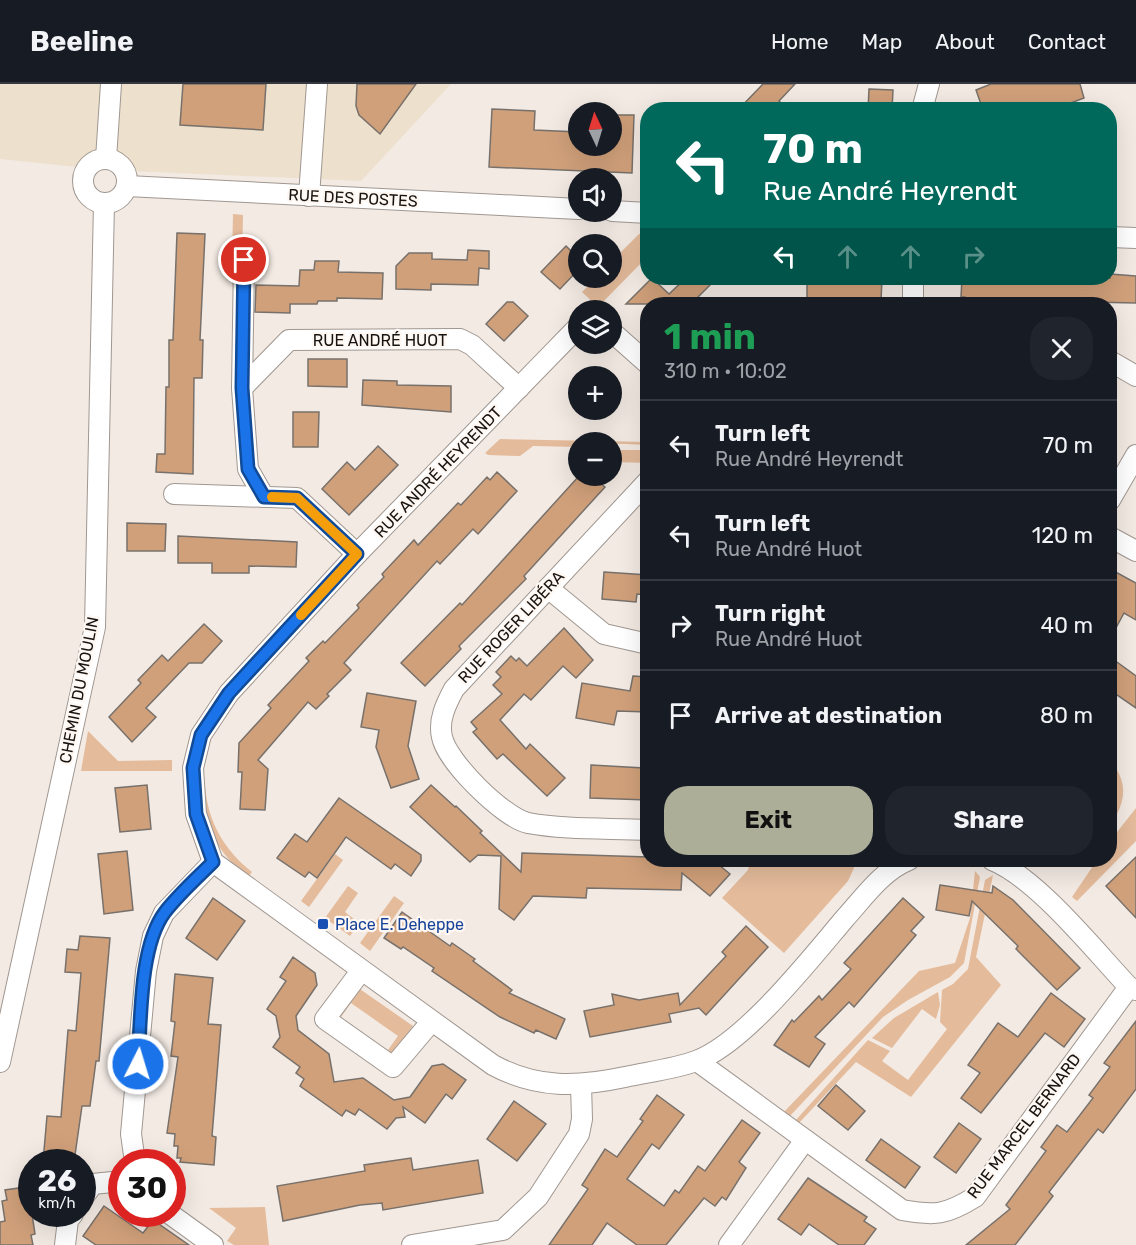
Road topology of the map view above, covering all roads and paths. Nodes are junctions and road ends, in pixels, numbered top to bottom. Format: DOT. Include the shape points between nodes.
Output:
graph roads {
  1 [pos="111,84"];
  2 [pos="317,84"];
  3 [pos="928,84"];
  4 [pos="924,102"];
  5 [pos="106,159"];
  6 [pos="127,186"];
  7 [pos="309,196"];
  8 [pos="104,203"];
  9 [pos="568,208"];
  10 [pos="622,212"];
  11 [pos="640,213"];
  12 [pos="1117,237"];
  13 [pos="1136,238"];
  14 [pos="244,260"];
  15 [pos="568,337"];
  16 [pos="622,341"];
  17 [pos="640,357"];
  18 [pos="1117,365"];
  19 [pos="1136,376"];
  20 [pos="242,388"];
  21 [pos="519,388"];
  22 [pos="1136,455"];
  23 [pos="1117,488"];
  24 [pos="640,490"];
  25 [pos="174,494"];
  26 [pos="264,497"];
  27 [pos="1117,540"];
  28 [pos="1136,550"];
  29 [pos="357,554"];
  30 [pos="548,588"];
  31 [pos="640,642"];
  32 [pos="640,830"];
  33 [pos="213,862"];
  34 [pos="895,867"];
  35 [pos="1005,867"];
  36 [pos="361,971"];
  37 [pos="1133,988"];
  38 [pos="431,1022"];
  39 [pos="697,1061"];
  40 [pos="0,1062"];
  41 [pos="581,1085"];
  42 [pos="805,1140"];
  43 [pos="133,1149"];
  44 [pos="186,1226"];
  45 [pos="67,1227"];
  46 [pos="65,1245"];
  47 [pos="212,1245"];
  48 [pos="412,1245"];
  49 [pos="729,1245"];
  1 -- 5 [label="street"];
  2 -- 7 [label="street"];
  3 -- 4 [label="street"];
  5 -- 6 [label="street" via="120,165 128,178"];
  5 -- 8 [label="street" via="92,163 83,182 92,199"];
  6 -- 7 [label="street, RUE DES POSTES"];
  6 -- 8 [label="street" via="121,197"];
  7 -- 9 [label="street, RUE DES POSTES"];
  8 -- 40 [label="street, CHEMIN DU MOULIN" via="95,627"];
  10 -- 11 [label="street"];
  12 -- 13 [label="street"];
  14 -- 20 [label="street"];
  15 -- 21 [label="street, RUE ANDRÉ HEYRENDT"];
  16 -- 17 [label="street"];
  18 -- 19 [label="street"];
  20 -- 21 [label="street, RUE ANDRÉ HUOT" via="289,340 460,339 472,345"];
  20 -- 26 [label="street" via="248,469"];
  21 -- 29 [label="street, RUE ANDRÉ HEYRENDT"];
  22 -- 23 [label="street"];
  24 -- 30 [label="street, RUE ROGER LIBÉRA"];
  25 -- 26 [label="street"];
  26 -- 29 [label="street" via="297,498"];
  27 -- 28 [label="street"];
  29 -- 33 [label="street, RUE ANDRÉ HEYRENDT" via="229,693 201,735 193,768 196,814"];
  30 -- 31 [label="street" via="604,634"];
  30 -- 32 [label="street, RUE ROGER LIBÉRA" via="454,689 442,713 441,737 458,766 504,811 526,823"];
  33 -- 36 [label="street"];
  33 -- 43 [label="street" via="164,913 153,936 146,971 131,1134"];
  34 -- 39 [label="street" via="875,884 772,1002 730,1041"];
  35 -- 37 [label="street" via="1040,894"];
  36 -- 38 [label="street"];
  36 -- 38 [label="street" via="325,1019 393,1067"];
  37 -- 42 [label="street, RUE MARCEL BERNARD" via="975,1197 954,1210 930,1215 902,1210"];
  38 -- 41 [label="street" via="507,1073 556,1085"];
  39 -- 41 [label="street"];
  39 -- 42 [label="street, RUE MARCEL BERNARD"];
  41 -- 48 [label="street" via="579,1134 538,1197 503,1230"];
  42 -- 49 [label="street"];
  44 -- 47 [label="street"];
  45 -- 46 [label="street"];
}
